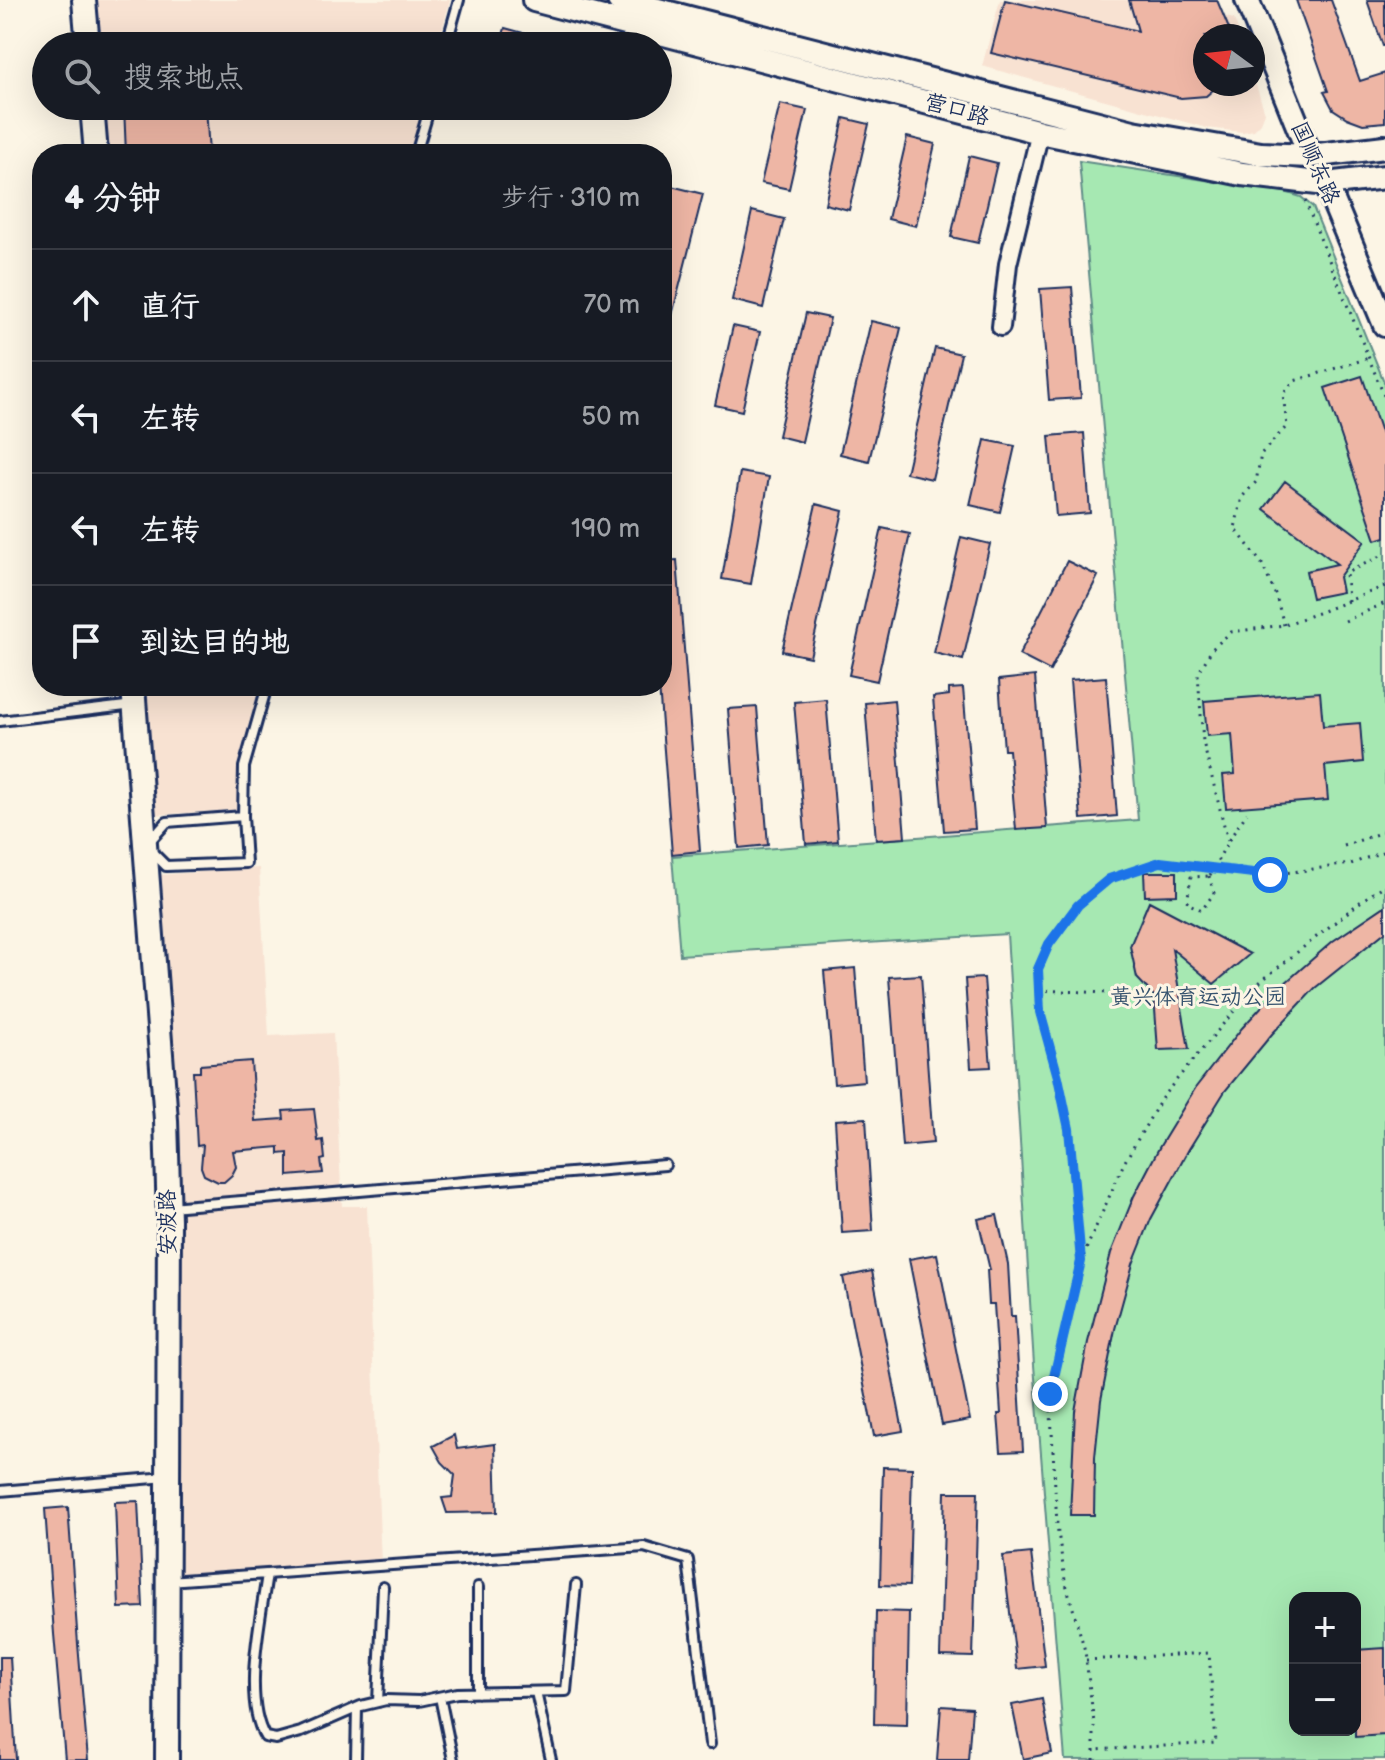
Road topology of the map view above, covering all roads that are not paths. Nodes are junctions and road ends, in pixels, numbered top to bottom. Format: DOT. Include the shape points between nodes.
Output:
graph roads {
  1 [pos="84,0"];
  2 [pos="459,0"];
  3 [pos="534,0"];
  4 [pos="619,0"];
  5 [pos="1247,0"];
  6 [pos="87,32"];
  7 [pos="450,32"];
  8 [pos="657,32"];
  9 [pos="672,36"];
  10 [pos="93,120"];
  11 [pos="426,120"];
  12 [pos="1040,132"];
  13 [pos="95,144"];
  14 [pos="419,144"];
  15 [pos="1385,147"];
  16 [pos="1310,156"];
  17 [pos="1385,177"];
  18 [pos="1326,184"];
  19 [pos="1385,325"];
  20 [pos="1001,327"];
  21 [pos="129,696"];
  22 [pos="134,696"];
  23 [pos="264,696"];
  24 [pos="0,721"];
  25 [pos="243,816"];
  26 [pos="145,846"];
  27 [pos="665,1165"];
  28 [pos="169,1207"];
  29 [pos="167,1477"];
  30 [pos="0,1491"];
  31 [pos="267,1574"];
  32 [pos="167,1581"];
  33 [pos="576,1585"];
  34 [pos="383,1587"];
  35 [pos="478,1587"];
  36 [pos="536,1692"];
  37 [pos="478,1693"];
  38 [pos="440,1697"];
  39 [pos="378,1702"];
  40 [pos="357,1708"];
  41 [pos="710,1744"];
  42 [pos="167,1760"];
  43 [pos="356,1760"];
  44 [pos="453,1760"];
  45 [pos="551,1760"];
  1 -- 6 [label="main road"];
  2 -- 7 [label="lane"];
  3 -- 8 [label="main road, 营口路"];
  4 -- 16 [label="main road, 营口路" via="1133,132 1261,154"];
  5 -- 16 [label="main road, 国顺东路"];
  9 -- 12 [label="main road, 营口路"];
  10 -- 13 [label="main road"];
  11 -- 14 [label="lane"];
  12 -- 18 [label="main road, 营口路" via="1242,174"];
  12 -- 20 [label="street" via="1008,264"];
  15 -- 16 [label="main road, 营口路"];
  16 -- 18 [label="street, 国顺东路"];
  17 -- 18 [label="main road, 营口路"];
  18 -- 19 [label="main road, 国顺东路"];
  21 -- 24 [label="lane"];
  22 -- 26 [label="main road, 安波路"];
  23 -- 25 [label="lane" via="244,767"];
  25 -- 26 [label="lane" via="167,822"];
  25 -- 26 [label="lane" via="246,863 166,866"];
  26 -- 28 [label="main road, 安波路"];
  27 -- 28 [label="lane"];
  28 -- 29 [label="main road, 安波路"];
  29 -- 30 [label="lane"];
  29 -- 32 [label="main road, 安波路"];
  31 -- 32 [label="lane"];
  31 -- 40 [label="lane" via="253,1678 257,1724 265,1737 301,1732"];
  31 -- 41 [label="lane" via="644,1547 688,1560"];
  32 -- 42 [label="main road, 安波路"];
  33 -- 36 [label="lane" via="566,1691"];
  34 -- 39 [label="lane"];
  35 -- 37 [label="lane"];
  36 -- 37 [label="lane"];
  36 -- 45 [label="lane"];
  37 -- 38 [label="lane"];
  38 -- 39 [label="lane"];
  38 -- 44 [label="lane"];
  39 -- 40 [label="lane"];
  40 -- 43 [label="lane"];
}
